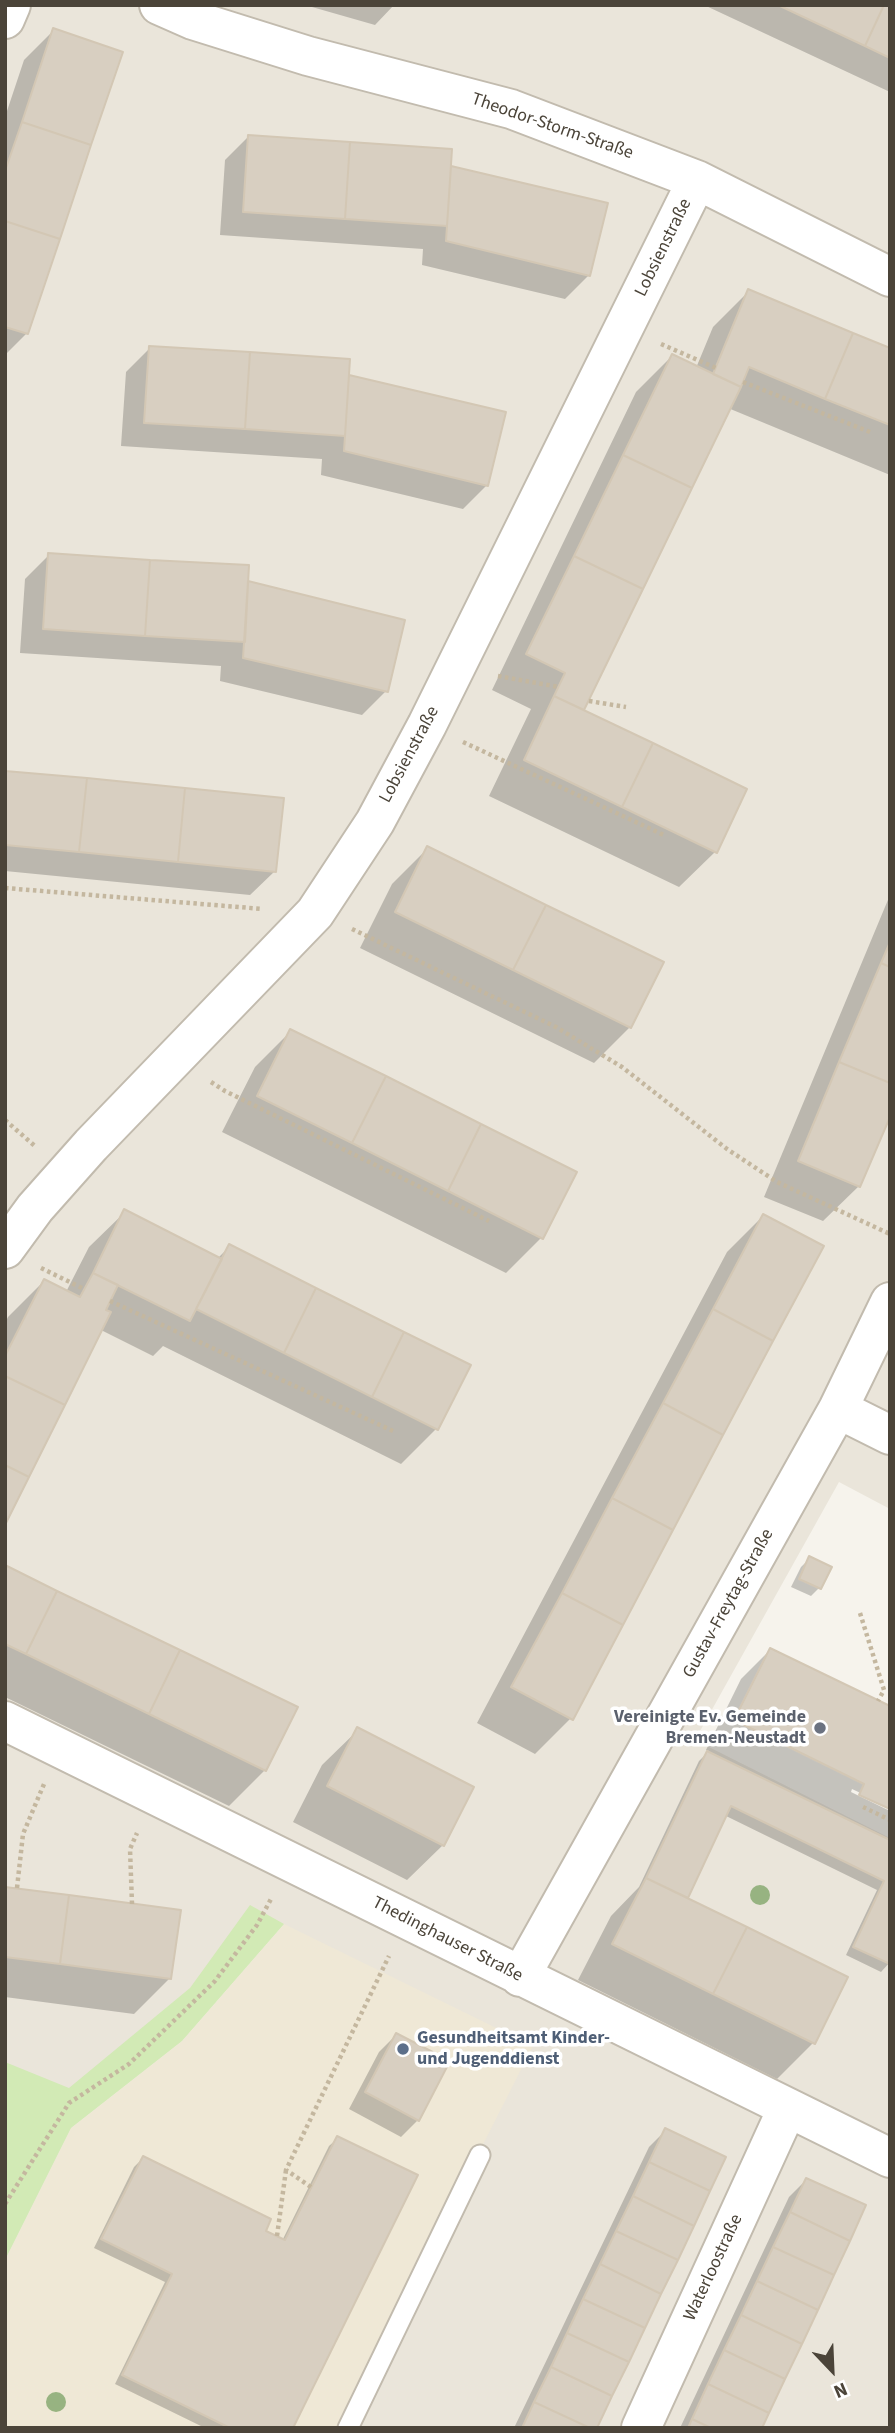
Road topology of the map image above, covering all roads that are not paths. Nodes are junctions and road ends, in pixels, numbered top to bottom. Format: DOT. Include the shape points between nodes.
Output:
graph roads {
  1 [pos="10,5"];
  2 [pos="159,5"];
  3 [pos="5,19"];
  4 [pos="697,180"];
  5 [pos="890,277"];
  6 [pos="5,1249"];
  7 [pos="890,1301"];
  8 [pos="838,1409"];
  9 [pos="890,1435"];
  10 [pos="5,1721"];
  11 [pos="520,1977"];
  12 [pos="787,2109"];
  13 [pos="480,2155"];
  14 [pos="890,2158"];
  15 [pos="348,2428"];
  16 [pos="641,2428"];
  1 -- 3 [label="street"];
  2 -- 4 [label="street, Theodor-Storm-Straße" via="308,56 511,109"];
  4 -- 5 [label="street, Theodor-Storm-Straße"];
  4 -- 6 [label="street, Lobsienstraße" via="375,822 315,913 91,1145"];
  7 -- 8 [label="street, Gustav-Freytag-Straße"];
  8 -- 9 [label="street"];
  8 -- 11 [label="street, Gustav-Freytag-Straße"];
  10 -- 11 [label="street, Thedinghauser Straße"];
  11 -- 12 [label="street, Thedinghauser Straße"];
  12 -- 14 [label="street, Thedinghauser Straße"];
  12 -- 16 [label="street, Waterloostraße"];
  13 -- 15 [label="lane"];
}
